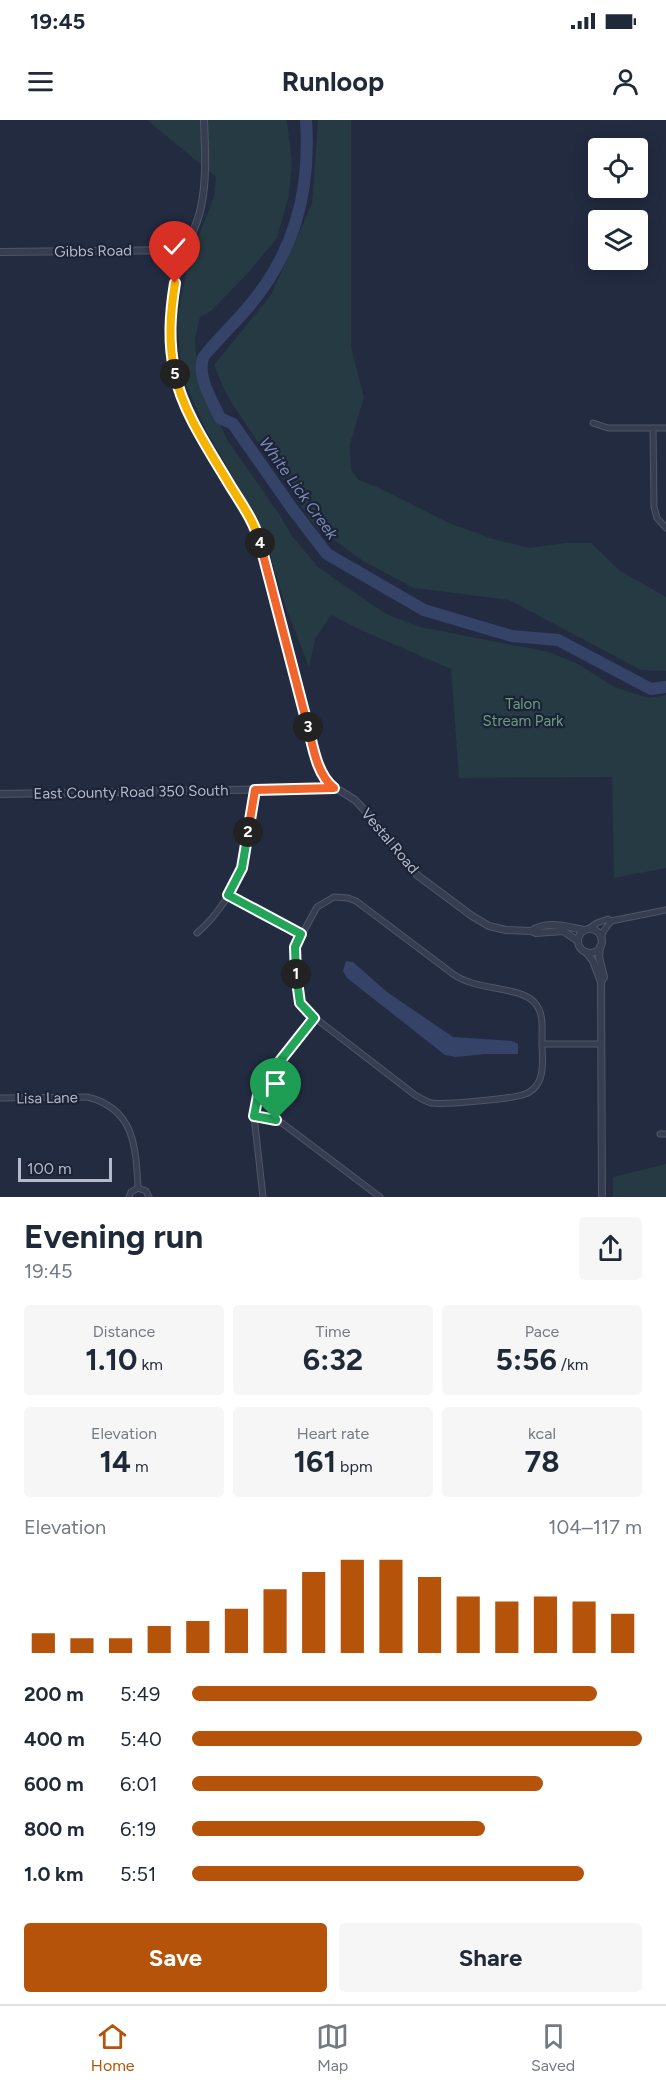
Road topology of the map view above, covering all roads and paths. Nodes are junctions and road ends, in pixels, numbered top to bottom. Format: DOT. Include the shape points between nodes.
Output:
graph roads {
  1 [pos="204,120"];
  2 [pos="185,250"];
  3 [pos="0,252"];
  4 [pos="593,423"];
  5 [pos="653,428"];
  6 [pos="666,428"];
  7 [pos="666,528"];
  8 [pos="334,788"];
  9 [pos="255,790"];
  10 [pos="0,794"];
  11 [pos="228,895"];
  12 [pos="666,910"];
  13 [pos="611,921"];
  14 [pos="586,930"];
  15 [pos="531,931"];
  16 [pos="197,933"];
  17 [pos="301,934"];
  18 [pos="601,939"];
  19 [pos="578,941"];
  20 [pos="600,947"];
  21 [pos="585,952"];
  22 [pos="601,981"];
  23 [pos="314,1018"];
  24 [pos="542,1044"];
  25 [pos="601,1044"];
  26 [pos="0,1098"];
  27 [pos="254,1116"];
  28 [pos="138,1188"];
  29 [pos="129,1197"];
  30 [pos="149,1197"];
  31 [pos="263,1197"];
  32 [pos="380,1197"];
  33 [pos="602,1197"];
  1 -- 2 [label="street, Vestal Road" via="202,204"];
  2 -- 3 [label="street, Gibbs Road"];
  2 -- 8 [label="street, Vestal Road" via="170,311 176,379 192,418 257,532 315,755 324,778"];
  4 -- 5 [label="street" via="608,428"];
  5 -- 6 [label="street"];
  5 -- 7 [label="street" via="654,507"];
  8 -- 9 [label="street, East County Road 350 South"];
  8 -- 15 [label="street, Vestal Road" via="355,800 417,875 457,906 489,926"];
  9 -- 10 [label="street, East County Road 350 South"];
  9 -- 11 [label="street" via="244,861"];
  11 -- 16 [label="street" via="210,922"];
  11 -- 17 [label="street"];
  12 -- 13 [label="street"];
  13 -- 14 [label="street" via="599,922"];
  13 -- 18 [label="street"];
  14 -- 15 [label="street, Vestal Road" via="558,925"];
  14 -- 18 [label="street" via="596,931"];
  14 -- 19 [label="street"];
  15 -- 19 [label="street, Vestal Road" via="563,931"];
  17 -- 23 [label="street" via="294,953 298,995 304,1010"];
  17 -- 24 [label="street" via="317,907 326,900 340,897 356,901 458,978 532,999 542,1015"];
  18 -- 20 [label="street"];
  19 -- 21 [label="street"];
  20 -- 21 [label="street"];
  20 -- 22 [label="street" via="604,977"];
  21 -- 22 [label="street"];
  22 -- 25 [label="street"];
  23 -- 24 [label="street" via="415,1095 433,1103 526,1094 541,1077"];
  23 -- 27 [label="street" via="265,1080"];
  24 -- 25 [label="street"];
  25 -- 33 [label="street"];
  26 -- 28 [label="street, Lisa Lane" via="87,1097 119,1112 132,1138"];
  27 -- 31 [label="street"];
  27 -- 32 [label="street" via="282,1123"];
  28 -- 29 [label="street"];
  28 -- 30 [label="street"];
}
